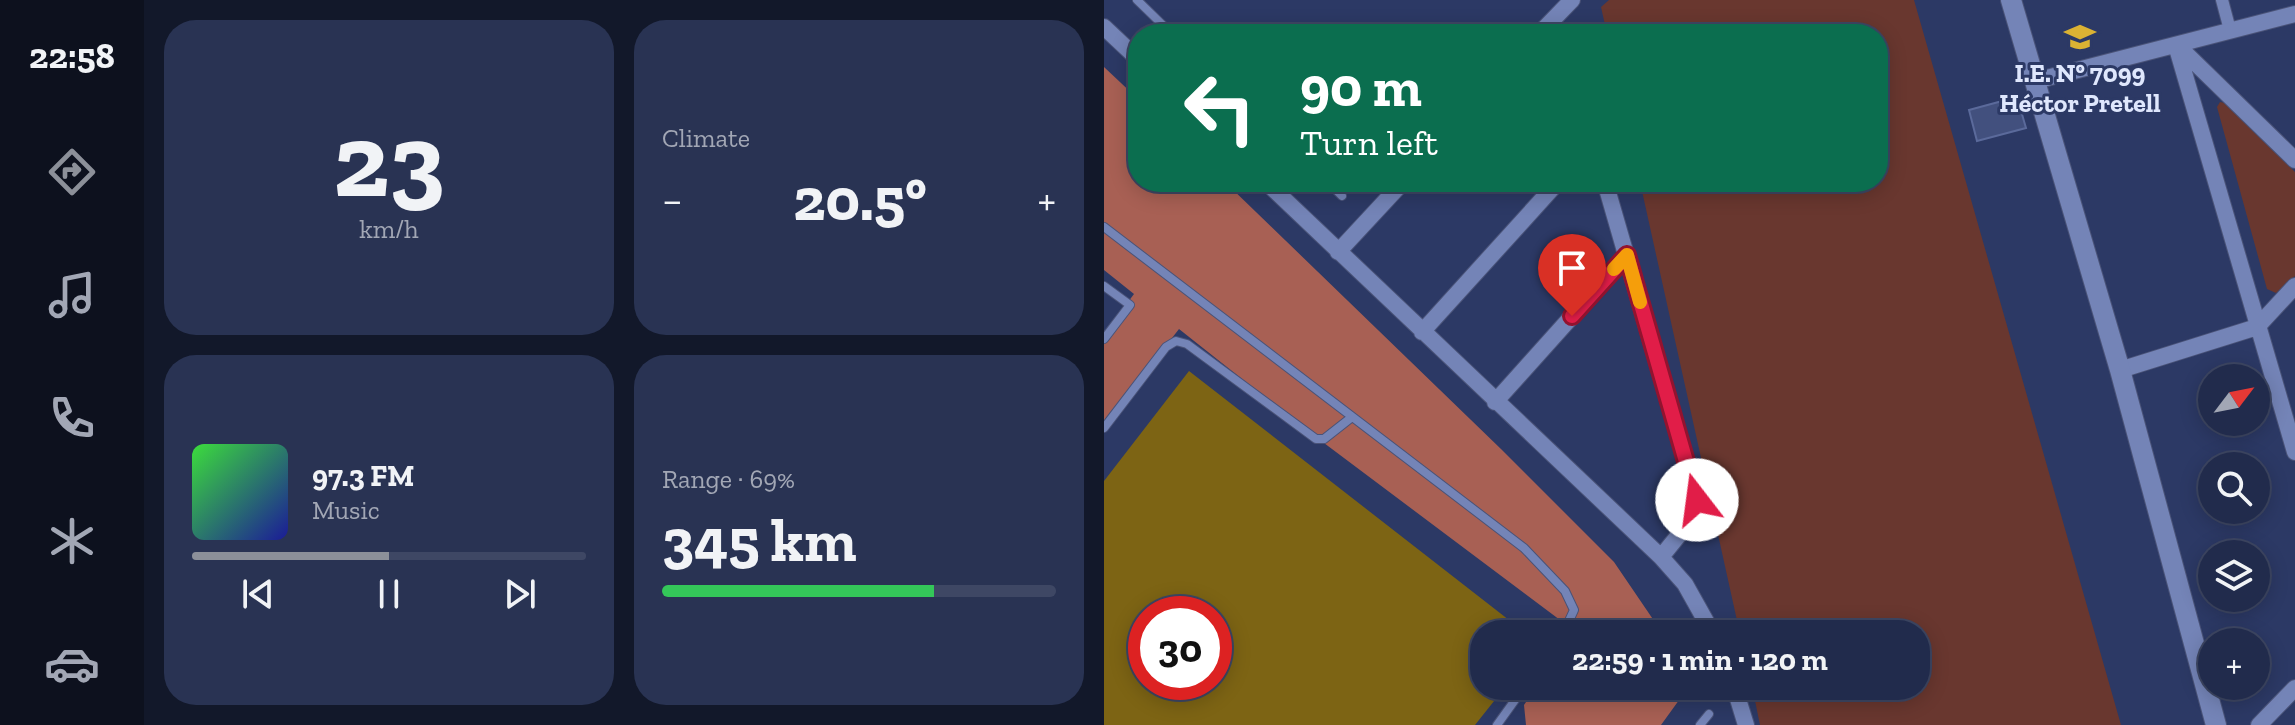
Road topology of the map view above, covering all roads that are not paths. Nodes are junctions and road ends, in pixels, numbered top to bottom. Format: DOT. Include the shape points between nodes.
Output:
graph roads {
  1 [pos="1137,0"];
  2 [pos="1572,0"];
  3 [pos="2011,0"];
  4 [pos="2222,0"];
  5 [pos="1557,15"];
  6 [pos="2291,16"];
  7 [pos="1162,24"];
  8 [pos="1548,24"];
  9 [pos="1559,24"];
  10 [pos="1104,27"];
  11 [pos="2230,30"];
  12 [pos="2176,45"];
  13 [pos="1128,50"];
  14 [pos="2035,81"];
  15 [pos="2295,160"];
  16 [pos="1276,192"];
  17 [pos="1338,192"];
  18 [pos="1394,192"];
  19 [pos="1549,192"];
  20 [pos="1608,192"];
  21 [pos="1342,196"];
  22 [pos="1104,227"];
  23 [pos="1338,252"];
  24 [pos="1627,255"];
  25 [pos="1104,286"];
  26 [pos="2295,286"];
  27 [pos="2257,327"];
  28 [pos="1422,332"];
  29 [pos="1104,339"];
  30 [pos="2120,370"];
  31 [pos="1495,402"];
  32 [pos="1352,417"];
  33 [pos="1104,428"];
  34 [pos="2295,452"];
  35 [pos="1661,557"];
  36 [pos="1569,620"];
  37 [pos="1705,620"];
  38 [pos="2295,688"];
  39 [pos="1515,700"];
  40 [pos="1738,700"];
  41 [pos="1709,714"];
  42 [pos="1497,725"];
  43 [pos="1700,725"];
  44 [pos="1746,725"];
  45 [pos="2216,725"];
  46 [pos="2259,725"];
  1 -- 7 [label="lane"];
  2 -- 5 [label="street"];
  3 -- 14 [label="street"];
  4 -- 11 [label="street"];
  5 -- 8 [label="street"];
  5 -- 9 [label="street"];
  6 -- 11 [label="street"];
  10 -- 13 [label="street"];
  11 -- 12 [label="street"];
  12 -- 14 [label="street"];
  12 -- 15 [label="street"];
  12 -- 27 [label="street"];
  14 -- 30 [label="street"];
  16 -- 23 [label="street"];
  17 -- 21 [label="lane"];
  18 -- 23 [label="street"];
  19 -- 28 [label="street"];
  20 -- 24 [label="street"];
  22 -- 32 [label="lane"];
  23 -- 28 [label="street"];
  24 -- 31 [label="street"];
  24 -- 35 [label="street" via="1697,500 1695,515"];
  25 -- 29 [label="lane" via="1130,305"];
  26 -- 27 [label="street"];
  27 -- 30 [label="street"];
  27 -- 34 [label="street"];
  28 -- 31 [label="street"];
  30 -- 45 [label="street"];
  31 -- 35 [label="street"];
  32 -- 33 [label="lane" via="1324,439 1316,439 1176,341"];
  32 -- 36 [label="lane" via="1524,548 1565,591 1574,610"];
  35 -- 37 [label="street" via="1685,584"];
  38 -- 46 [label="street"];
  39 -- 42 [label="lane"];
  40 -- 44 [label="street"];
  41 -- 43 [label="lane"];
}
